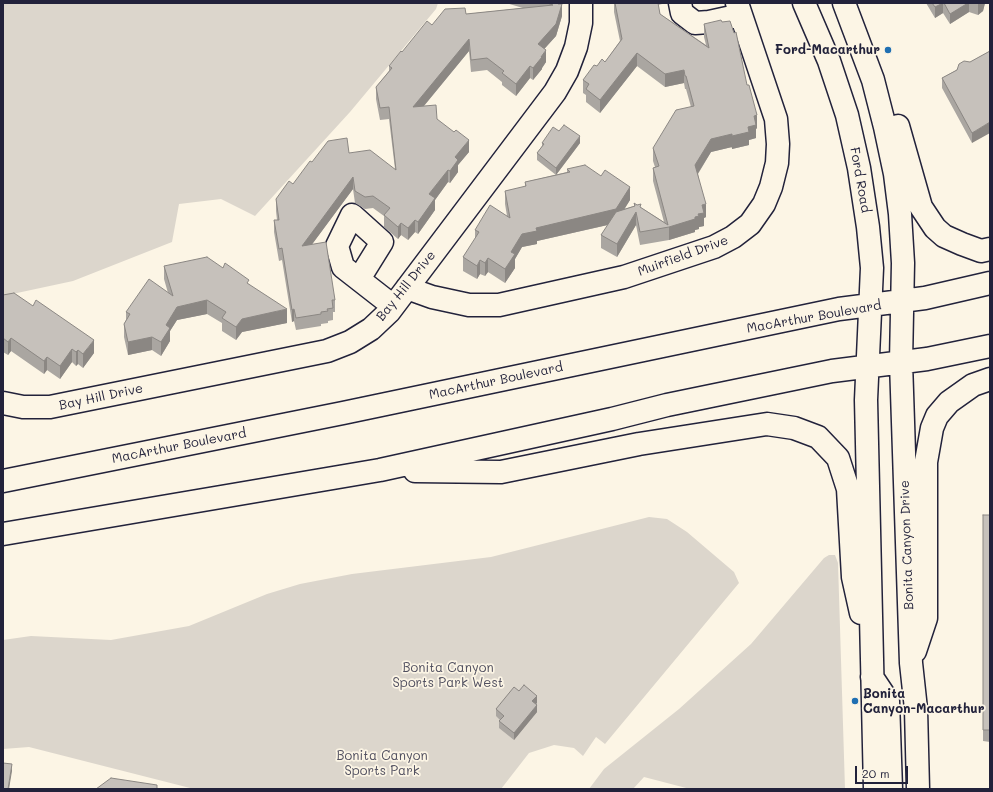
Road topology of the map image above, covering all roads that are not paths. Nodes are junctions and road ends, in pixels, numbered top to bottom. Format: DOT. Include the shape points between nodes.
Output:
graph roads {
  1 [pos="581,3"];
  2 [pos="680,3"];
  3 [pos="804,3"];
  4 [pos="844,3"];
  5 [pos="739,9"];
  6 [pos="862,52"];
  7 [pos="990,249"];
  8 [pos="359,279"];
  9 [pos="990,283"];
  10 [pos="407,288"];
  11 [pos="902,302"];
  12 [pos="871,305"];
  13 [pos="393,306"];
  14 [pos="990,346"];
  15 [pos="901,362"];
  16 [pos="868,365"];
  17 [pos="990,379"];
  18 [pos="3,403"];
  19 [pos="380,470"];
  20 [pos="3,481"];
  21 [pos="3,534"];
  22 [pos="911,663"];
  23 [pos="872,669"];
  24 [pos="875,789"];
  25 [pos="891,789"];
  26 [pos="918,789"];
  1 -- 10 [label="main road, Bay Hill Drive" via="581,23 576,47 555,92"];
  2 -- 5 [label="main road" via="682,13 695,22 709,22"];
  3 -- 12 [label="main road, Ford Road" via="829,61 848,115 868,227 872,268"];
  4 -- 6 [label="main road"];
  5 -- 10 [label="main road, Muirfield Drive" via="776,119 778,144 771,187 764,204 750,224 714,247 624,277 499,305 469,306"];
  6 -- 7 [label="main road" via="891,100 921,207 935,228 944,236 981,251"];
  6 -- 11 [label="main road" via="873,80 895,174 903,263"];
  8 -- 13 [label="main road"];
  9 -- 11 [label="main road, MacArthur Boulevard"];
  10 -- 13 [label="main road, Bay Hill Drive"];
  11 -- 12 [label="main road, MacArthur Boulevard"];
  11 -- 15 [label="main road, Bonita Canyon Drive"];
  12 -- 16 [label="main road, Ford Road"];
  12 -- 20 [label="main road, MacArthur Boulevard"];
  13 -- 18 [label="main road, Bay Hill Drive" via="371,329 350,342 327,351 50,408"];
  14 -- 15 [label="main road"];
  15 -- 16 [label="main road"];
  15 -- 22 [label="main road, Bonita Canyon Drive"];
  16 -- 19 [label="main road" via="666,405"];
  16 -- 23 [label="main road" via="866,400"];
  17 -- 22 [label="main road" via="973,385 949,402 937,416 932,428 926,462 926,618"];
  19 -- 21 [label="main road"];
  19 -- 23 [label="main road" via="502,472 639,444 767,424 794,428 818,437 838,458 848,489 853,577"];
  22 -- 26 [label="main road, Bonita Canyon Drive" via="916,708"];
  23 -- 24 [label="main road"];
  23 -- 25 [label="main road" via="888,701"];
}
